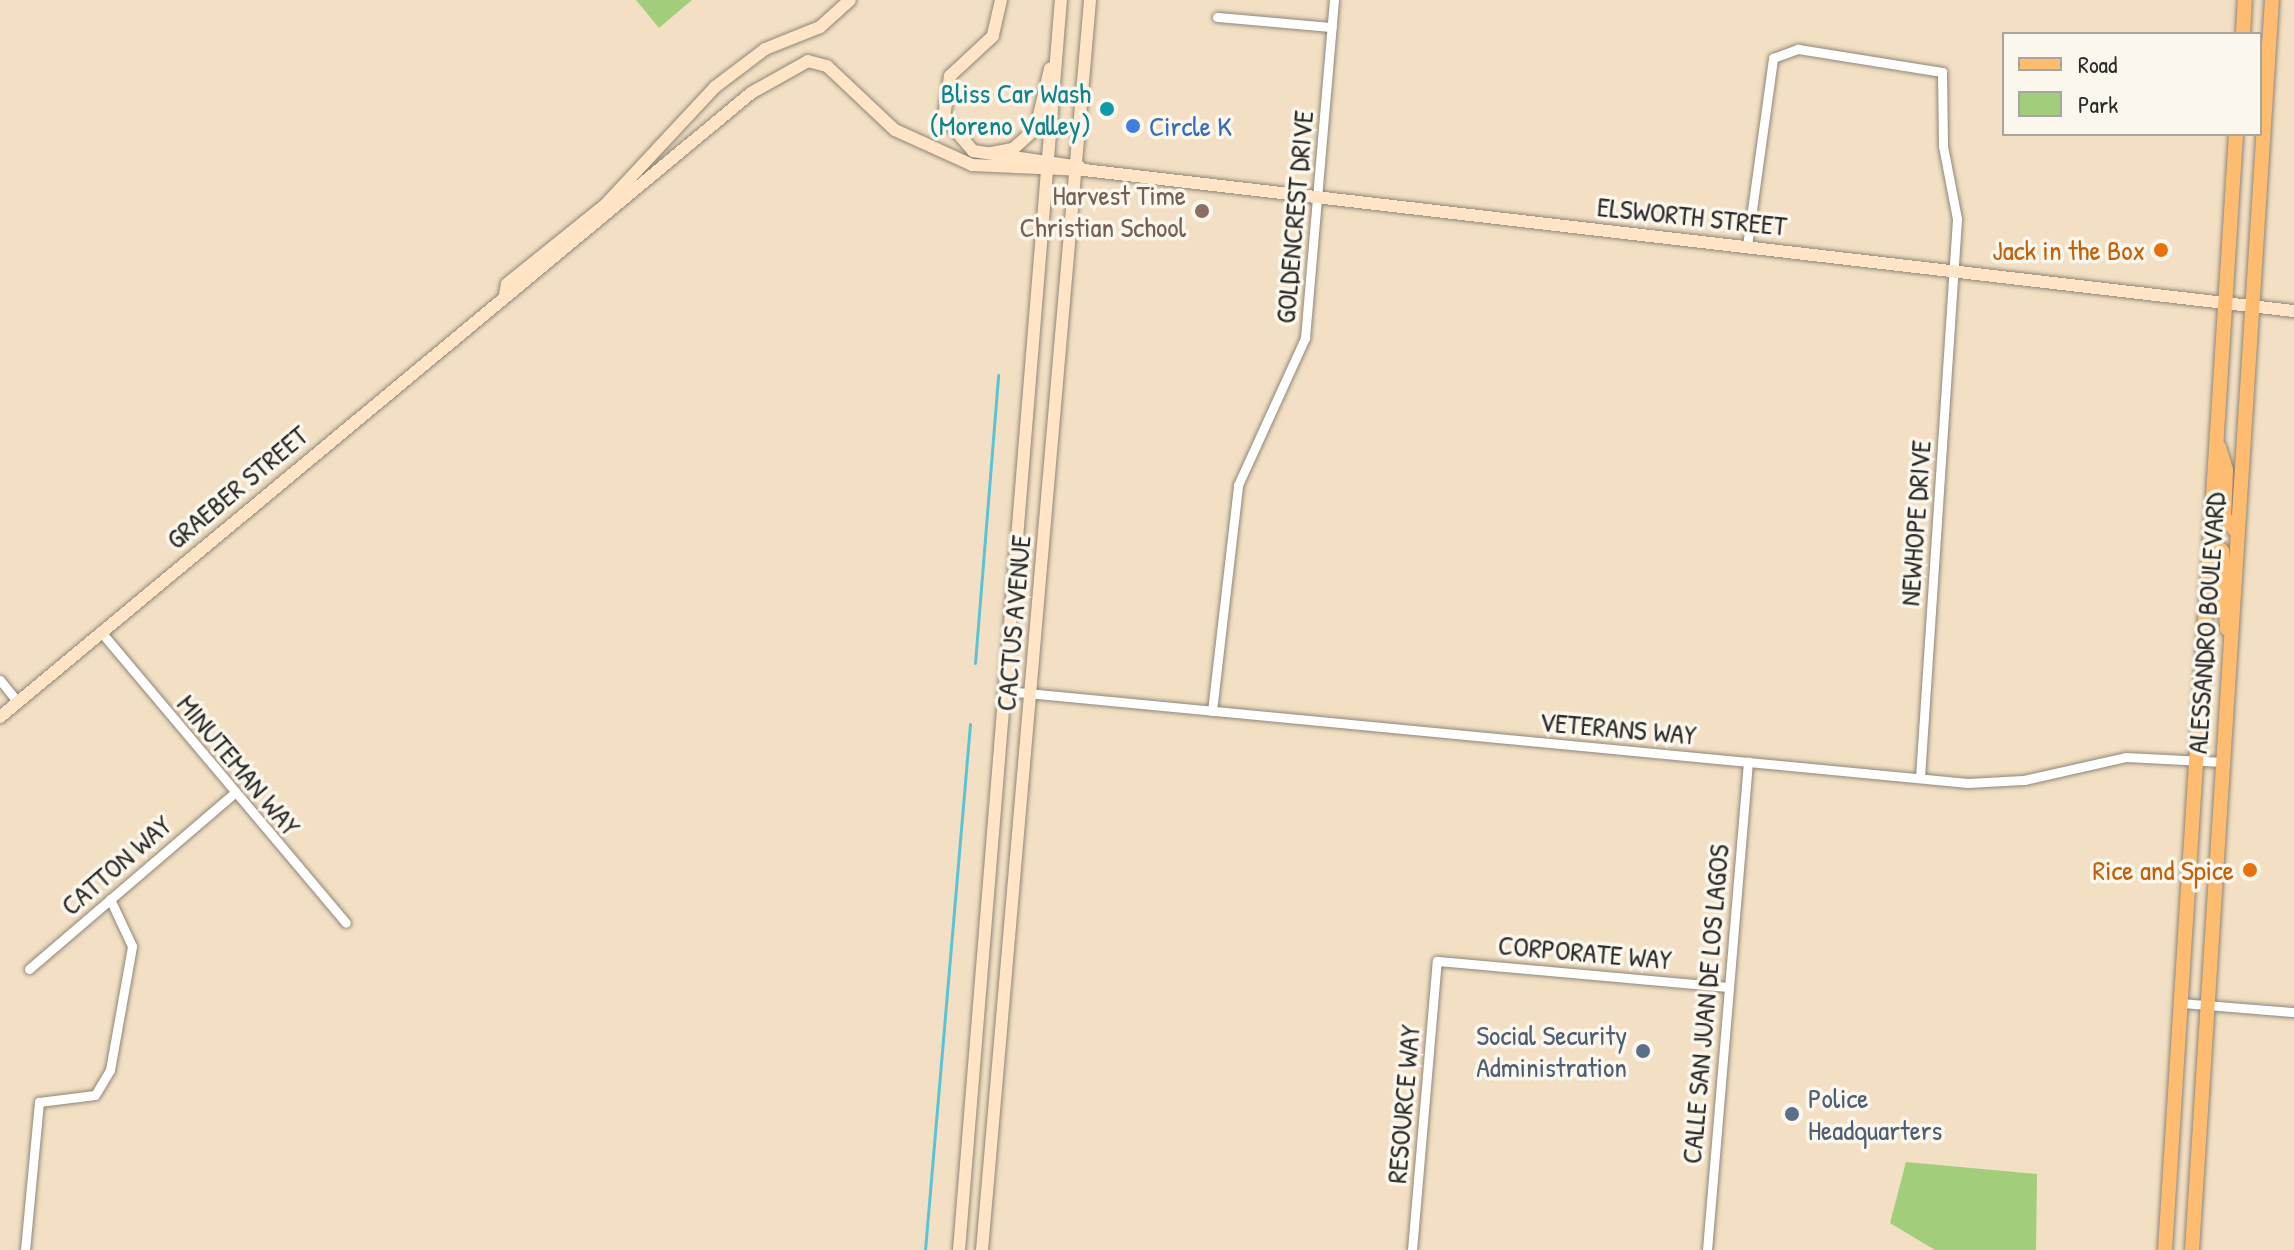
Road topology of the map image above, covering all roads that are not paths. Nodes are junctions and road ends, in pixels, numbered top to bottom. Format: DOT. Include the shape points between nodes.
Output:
graph roads {
  1 [pos="850,0"];
  2 [pos="1001,0"];
  3 [pos="1061,0"];
  4 [pos="1090,0"];
  5 [pos="1334,0"];
  6 [pos="2245,0"];
  7 [pos="2272,0"];
  8 [pos="1217,17"];
  9 [pos="1332,27"];
  10 [pos="2243,32"];
  11 [pos="2265,40"];
  12 [pos="1057,43"];
  13 [pos="935,86"];
  14 [pos="2262,102"];
  15 [pos="944,110"];
  16 [pos="2236,136"];
  17 [pos="2260,136"];
  18 [pos="989,153"];
  19 [pos="1048,166"];
  20 [pos="1076,169"];
  21 [pos="1319,198"];
  22 [pos="1747,246"];
  23 [pos="1953,271"];
  24 [pos="505,295"];
  25 [pos="2225,304"];
  26 [pos="2252,307"];
  27 [pos="2294,311"];
  28 [pos="2216,439"];
  29 [pos="2237,532"];
  30 [pos="2210,539"];
  31 [pos="101,632"];
  32 [pos="2231,645"];
  33 [pos="0,680"];
  34 [pos="1006,691"];
  35 [pos="1031,694"];
  36 [pos="18,702"];
  37 [pos="1212,711"];
  38 [pos="0,717"];
  39 [pos="2195,761"];
  40 [pos="1748,762"];
  41 [pos="2223,762"];
  42 [pos="1920,778"];
  43 [pos="232,795"];
  44 [pos="110,899"];
  45 [pos="346,923"];
  46 [pos="1437,961"];
  47 [pos="29,969"];
  48 [pos="1729,987"];
  49 [pos="2181,1003"];
  50 [pos="2207,1007"];
  51 [pos="2294,1012"];
  52 [pos="25,1250"];
  53 [pos="959,1250"];
  54 [pos="982,1250"];
  55 [pos="1412,1250"];
  56 [pos="1707,1250"];
  57 [pos="2165,1250"];
  58 [pos="2192,1250"];
  1 -- 24 [label="street, GRAEBER STREET" via="820,27 752,59 715,87 605,205 507,284"];
  2 -- 15 [label="street" via="993,36 950,76"];
  3 -- 12 [label="street, CACTUS AVENUE"];
  4 -- 20 [label="street, CACTUS AVENUE"];
  5 -- 9 [label="street, GOLDENCREST DRIVE"];
  6 -- 10 [label="main road"];
  7 -- 11 [label="main road, ALESSANDRO BOULEVARD"];
  8 -- 9 [label="street"];
  9 -- 21 [label="street, GOLDENCREST DRIVE"];
  11 -- 14 [label="main road, ALESSANDRO BOULEVARD"];
  12 -- 18 [label="street" via="1036,128 1013,149"];
  12 -- 19 [label="street, CACTUS AVENUE"];
  13 -- 15 [label="street"];
  15 -- 18 [label="street" via="960,142"];
  16 -- 25 [label="main road, ALESSANDRO BOULEVARD"];
  17 -- 26 [label="main road, ALESSANDRO BOULEVARD"];
  18 -- 19 [label="street"];
  19 -- 20 [label="street, ELSWORTH STREET"];
  19 -- 24 [label="street, GRAEBER STREET" via="972,165 927,150 818,63 797,64 771,78"];
  19 -- 34 [label="street, CACTUS AVENUE"];
  20 -- 21 [label="street, ELSWORTH STREET"];
  20 -- 35 [label="street, CACTUS AVENUE"];
  21 -- 22 [label="street, ELSWORTH STREET"];
  21 -- 37 [label="street, GOLDENCREST DRIVE" via="1305,338 1238,485"];
  22 -- 23 [label="street, ELSWORTH STREET"];
  22 -- 23 [label="street, NEWHOPE DRIVE" via="1773,58 1798,49 1917,62 1933,65 1946,82 1943,146 1957,219"];
  23 -- 25 [label="street, ELSWORTH STREET"];
  23 -- 42 [label="street, NEWHOPE DRIVE"];
  24 -- 31 [label="street, GRAEBER STREET"];
  25 -- 26 [label="street, ELSWORTH STREET"];
  25 -- 28 [label="main road, ALESSANDRO BOULEVARD"];
  26 -- 27 [label="street, ELSWORTH STREET"];
  26 -- 29 [label="main road, ALESSANDRO BOULEVARD"];
  28 -- 29 [label="main road" via="2226,470 2224,517"];
  28 -- 30 [label="main road, ALESSANDRO BOULEVARD"];
  29 -- 32 [label="main road, ALESSANDRO BOULEVARD"];
  30 -- 32 [label="main road" via="2222,551 2220,600"];
  30 -- 39 [label="main road, ALESSANDRO BOULEVARD"];
  31 -- 36 [label="street, GRAEBER STREET"];
  31 -- 43 [label="street, MINUTEMAN WAY"];
  32 -- 41 [label="main road, ALESSANDRO BOULEVARD"];
  33 -- 36 [label="street"];
  34 -- 35 [label="street, VETERANS WAY"];
  34 -- 53 [label="street, CACTUS AVENUE"];
  35 -- 37 [label="street, VETERANS WAY"];
  35 -- 54 [label="street, CACTUS AVENUE"];
  36 -- 38 [label="street, GRAEBER STREET"];
  37 -- 40 [label="street, VETERANS WAY"];
  39 -- 41 [label="street, VETERANS WAY"];
  39 -- 42 [label="street, VETERANS WAY" via="2100,759 2001,783"];
  39 -- 49 [label="main road, ALESSANDRO BOULEVARD"];
  40 -- 42 [label="street, VETERANS WAY"];
  40 -- 48 [label="street, CALLE SAN JUAN DE LOS LAGOS"];
  41 -- 50 [label="main road, ALESSANDRO BOULEVARD"];
  43 -- 44 [label="street, CATTON WAY"];
  43 -- 45 [label="street, MINUTEMAN WAY"];
  44 -- 47 [label="street, CATTON WAY"];
  44 -- 52 [label="street" via="132,946 110,1070 95,1095 39,1102"];
  46 -- 48 [label="street, CORPORATE WAY"];
  46 -- 55 [label="street, RESOURCE WAY"];
  48 -- 56 [label="street, CALLE SAN JUAN DE LOS LAGOS"];
  49 -- 50 [label="street"];
  49 -- 57 [label="main road, ALESSANDRO BOULEVARD"];
  50 -- 51 [label="street"];
  50 -- 58 [label="main road, ALESSANDRO BOULEVARD"];
}
